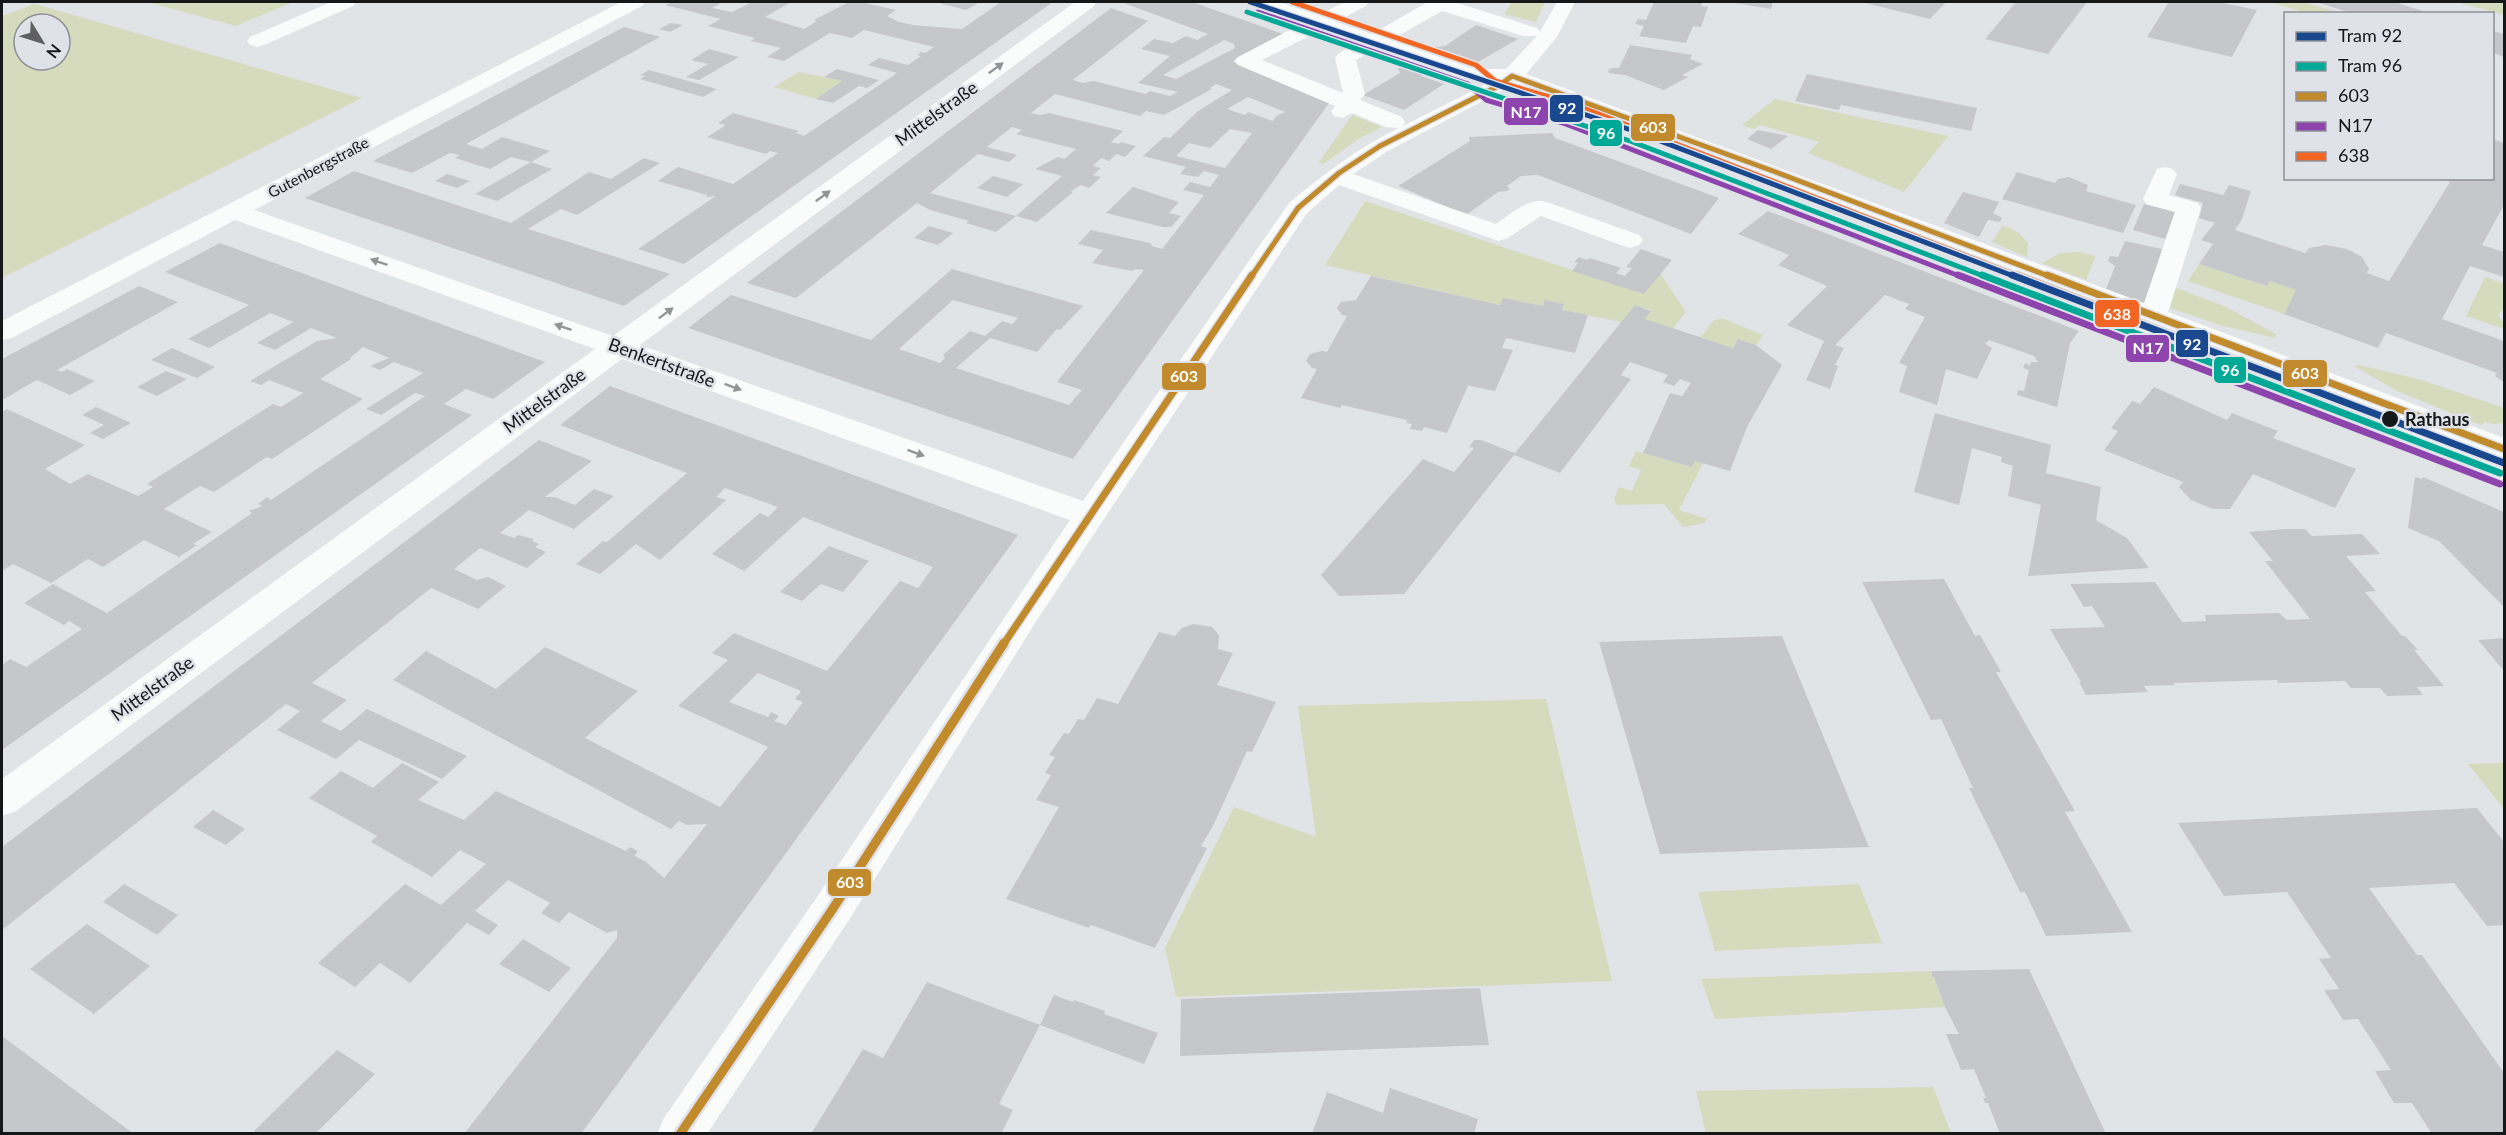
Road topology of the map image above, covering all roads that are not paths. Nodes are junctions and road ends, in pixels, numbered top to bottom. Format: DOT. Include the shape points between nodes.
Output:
graph roads {
  1 [pos="346,2"];
  2 [pos="635,2"];
  3 [pos="1087,2"];
  4 [pos="1261,2"];
  5 [pos="1440,2"];
  6 [pos="1566,2"];
  7 [pos="1346,7"];
  8 [pos="1319,22"];
  9 [pos="1395,30"];
  10 [pos="1530,32"];
  11 [pos="1293,34"];
  12 [pos="257,41"];
  13 [pos="1373,41"];
  14 [pos="1351,55"];
  15 [pos="1494,82"];
  16 [pos="1345,106"];
  17 [pos="1394,122"];
  18 [pos="2164,174"];
  19 [pos="1335,176"];
  20 [pos="233,211"];
  21 [pos="1629,240"];
  22 [pos="2150,326"];
  23 [pos="2,332"];
  24 [pos="618,347"];
  25 [pos="2505,449"];
  26 [pos="2505,474"];
  27 [pos="1090,515"];
  28 [pos="2,800"];
  29 [pos="680,1134"];
  1 -- 12 [label="street"];
  2 -- 20 [label="street, Gutenbergstraße"];
  24 -- 3 [label="street, Mittelstraße, one-way"];
  4 -- 8 [label="street"];
  5 -- 9 [label="street"];
  5 -- 10 [label="street" via="1490,15"];
  6 -- 15 [label="street" via="1549,36"];
  7 -- 8 [label="street"];
  7 -- 9 [label="street"];
  8 -- 11 [label="street"];
  8 -- 13 [label="street"];
  9 -- 13 [label="street"];
  11 -- 14 [label="street"];
  11 -- 16 [label="street" via="1245,61"];
  13 -- 14 [label="street"];
  13 -- 15 [label="street"];
  14 -- 16 [label="street" via="1345,58 1354,94"];
  15 -- 19 [label="street"];
  15 -- 22 [label="street" via="1566,113"];
  16 -- 17 [label="street"];
  18 -- 22 [label="street" via="2155,199 2189,208"];
  19 -- 21 [label="street" via="1499,233 1538,207"];
  19 -- 27 [label="street" via="1298,208"];
  20 -- 23 [label="street, Gutenbergstraße"];
  24 -- 20 [label="street, Benkertstraße, one-way"];
  22 -- 25 [label="street"];
  22 -- 26 [label="street"];
  24 -- 27 [label="street, Benkertstraße, one-way"];
  24 -- 28 [label="street, Mittelstraße"];
  27 -- 29 [label="street" via="832,910"];
}
